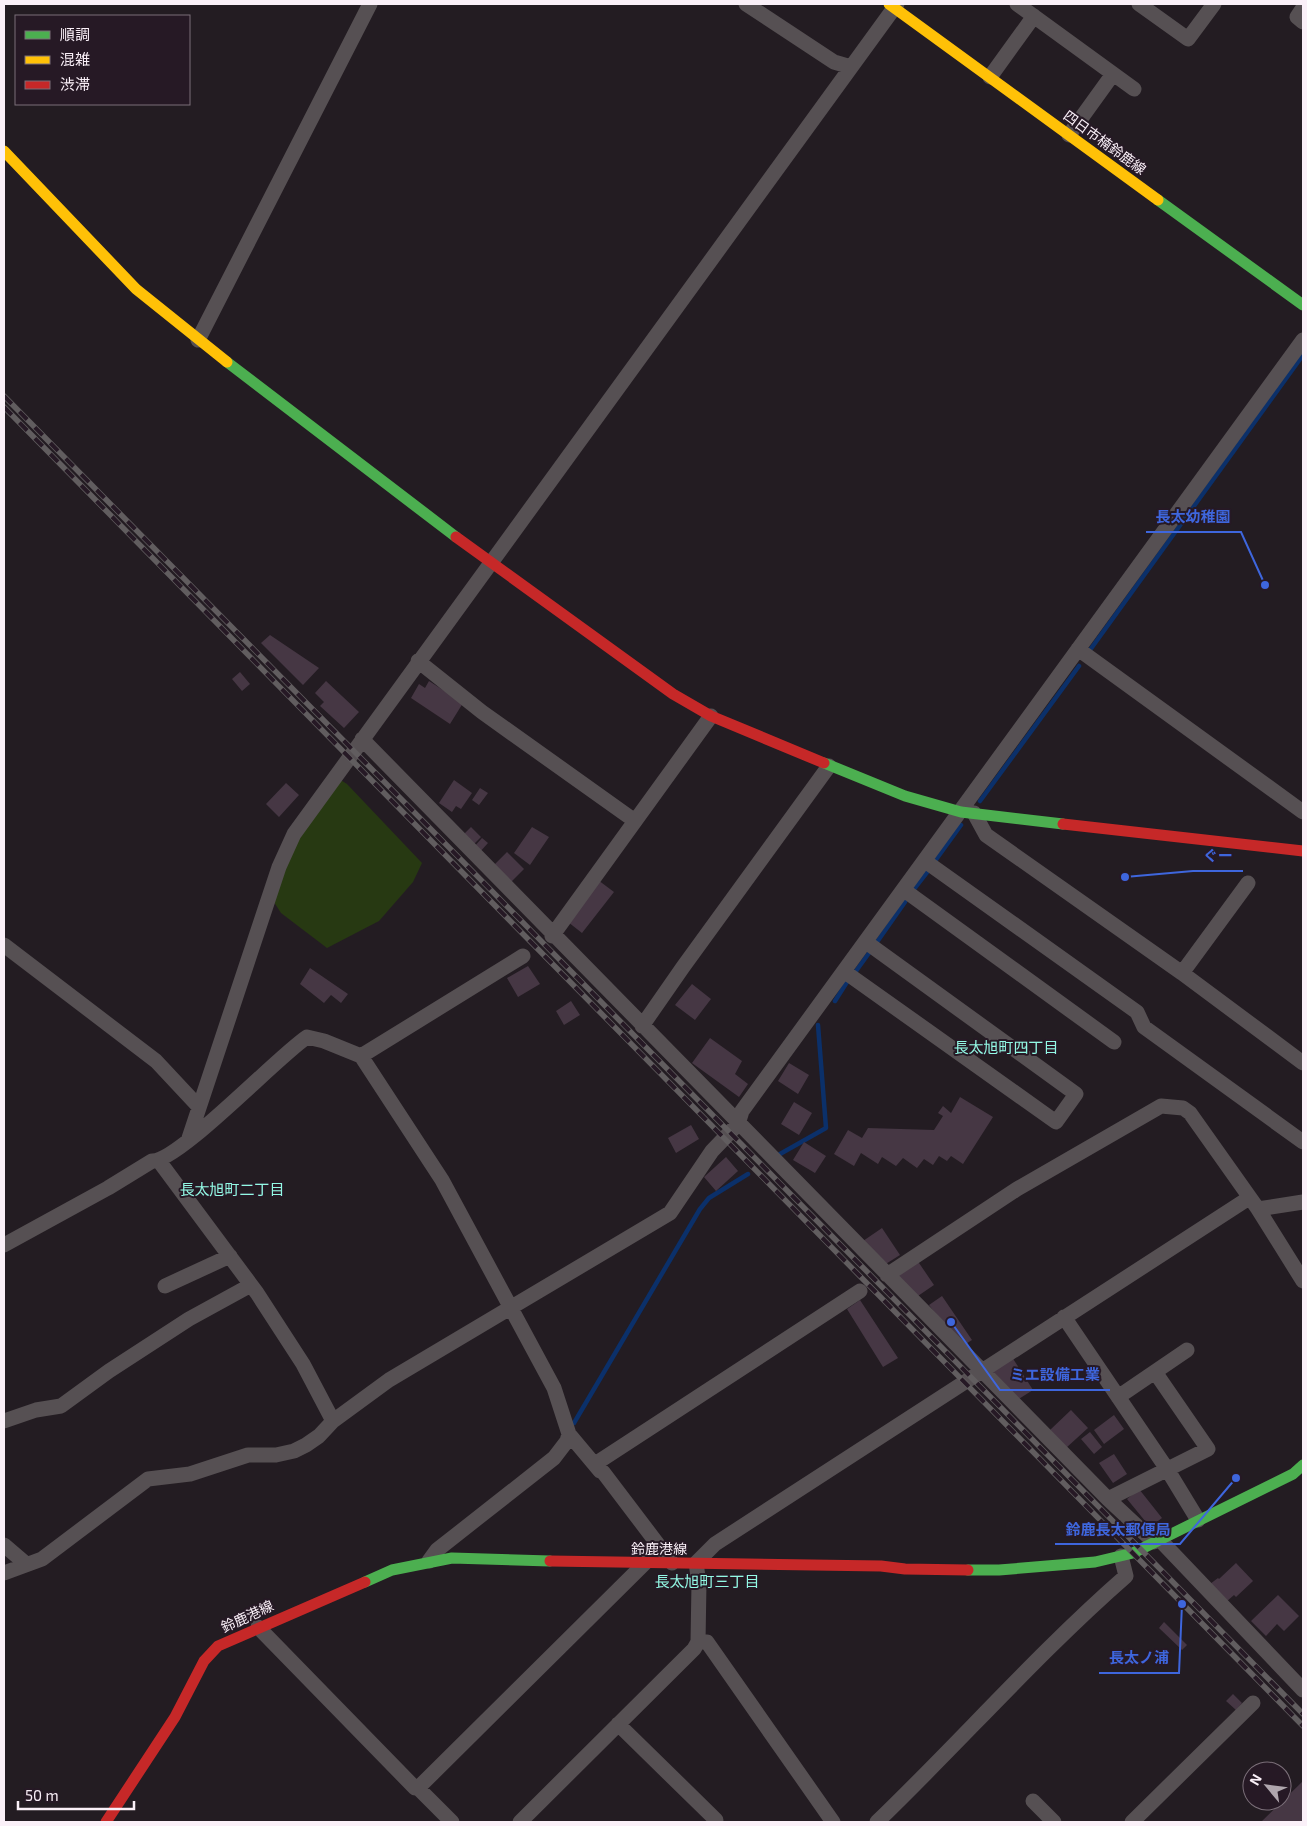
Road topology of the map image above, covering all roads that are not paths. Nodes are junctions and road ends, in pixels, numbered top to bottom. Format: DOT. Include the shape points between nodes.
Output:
graph roads {
  1 [pos="370,4"];
  2 [pos="746,4"];
  3 [pos="1017,4"];
  4 [pos="1139,4"];
  5 [pos="1214,4"];
  6 [pos="894,5"];
  7 [pos="1303,8"];
  8 [pos="1034,16"];
  9 [pos="1303,22"];
  10 [pos="851,67"];
  11 [pos="1114,74"];
  12 [pos="990,77"];
  13 [pos="1134,89"];
  14 [pos="1069,135"];
  15 [pos="4,152"];
  16 [pos="1303,305"];
  17 [pos="198,340"];
  18 [pos="1303,340"];
  19 [pos="491,563"];
  20 [pos="1078,650"];
  21 [pos="418,661"];
  22 [pos="711,716"];
  23 [pos="362,739"];
  24 [pos="829,766"];
  25 [pos="1303,812"];
  26 [pos="967,813"];
  27 [pos="635,821"];
  28 [pos="1303,851"];
  29 [pos="925,861"];
  30 [pos="1248,883"];
  31 [pos="904,890"];
  32 [pos="552,936"];
  33 [pos="866,942"];
  34 [pos="4,945"];
  35 [pos="523,956"];
  36 [pos="845,972"];
  37 [pos="1182,973"];
  38 [pos="642,1026"];
  39 [pos="1114,1042"];
  40 [pos="362,1056"];
  41 [pos="1303,1063"];
  42 [pos="198,1107"];
  43 [pos="738,1124"];
  44 [pos="189,1138"];
  45 [pos="1303,1142"];
  46 [pos="159,1161"];
  47 [pos="1303,1202"];
  48 [pos="1254,1203"];
  49 [pos="4,1245"];
  50 [pos="230,1256"];
  51 [pos="887,1275"];
  52 [pos="1303,1281"];
  53 [pos="251,1285"];
  54 [pos="165,1286"];
  55 [pos="860,1291"];
  56 [pos="512,1308"];
  57 [pos="1064,1317"];
  58 [pos="1187,1350"];
  59 [pos="982,1370"];
  60 [pos="1155,1372"];
  61 [pos="1118,1397"];
  62 [pos="4,1421"];
  63 [pos="333,1421"];
  64 [pos="568,1434"];
  65 [pos="595,1464"];
  66 [pos="1303,1465"];
  67 [pos="1167,1469"];
  68 [pos="1108,1499"];
  69 [pos="1198,1520"];
  70 [pos="1157,1541"];
  71 [pos="4,1545"];
  72 [pos="1121,1556"];
  73 [pos="429,1561"];
  74 [pos="25,1563"];
  75 [pos="672,1563"];
  76 [pos="696,1563"];
  77 [pos="645,1564"];
  78 [pos="4,1573"];
  79 [pos="258,1627"];
  80 [pos="698,1642"];
  81 [pos="1303,1690"];
  82 [pos="1253,1703"];
  83 [pos="618,1724"];
  84 [pos="418,1788"];
  85 [pos="1033,1801"];
  86 [pos="716,1820"];
  87 [pos="885,1820"];
  88 [pos="106,1822"];
  89 [pos="452,1822"];
  90 [pos="520,1822"];
  91 [pos="833,1822"];
  92 [pos="1054,1822"];
  93 [pos="1132,1822"];
  1 -- 17 [label="street"];
  2 -- 10 [label="street" via="834,62"];
  3 -- 8 [label="street"];
  4 -- 5 [label="street" via="1188,39"];
  6 -- 10 [label="street"];
  6 -- 12 [label="main road, 四日市楠鈴鹿線"];
  7 -- 9 [label="street" via="1297,17"];
  8 -- 11 [label="street"];
  8 -- 12 [label="street"];
  10 -- 19 [label="street"];
  11 -- 13 [label="street"];
  11 -- 14 [label="street"];
  12 -- 14 [label="main road, 四日市楠鈴鹿線"];
  14 -- 16 [label="main road, 四日市楠鈴鹿線"];
  15 -- 17 [label="main road" via="136,289"];
  17 -- 19 [label="main road"];
  18 -- 20 [label="street"];
  19 -- 21 [label="street"];
  19 -- 22 [label="main road" via="673,694"];
  20 -- 25 [label="street"];
  20 -- 26 [label="street"];
  21 -- 23 [label="street"];
  21 -- 27 [label="street" via="482,712"];
  22 -- 24 [label="main road"];
  22 -- 27 [label="street"];
  23 -- 32 [label="street"];
  23 -- 42 [label="street" via="299,828 279,867"];
  24 -- 26 [label="main road" via="905,796"];
  24 -- 38 [label="street"];
  26 -- 28 [label="main road"];
  26 -- 29 [label="street"];
  26 -- 37 [label="street" via="986,835"];
  27 -- 32 [label="street"];
  29 -- 31 [label="street"];
  29 -- 45 [label="street" via="1137,1012 1144,1027"];
  30 -- 37 [label="street"];
  31 -- 33 [label="street"];
  31 -- 39 [label="street"];
  32 -- 38 [label="street"];
  33 -- 36 [label="street"];
  33 -- 36 [label="street" via="1076,1094 1056,1122"];
  34 -- 42 [label="street" via="156,1061"];
  35 -- 40 [label="street"];
  36 -- 43 [label="street" via="742,1111"];
  37 -- 41 [label="street"];
  38 -- 43 [label="street"];
  40 -- 44 [label="street" via="307,1037"];
  40 -- 56 [label="street" via="442,1180"];
  42 -- 44 [label="street"];
  43 -- 51 [label="street"];
  43 -- 56 [label="street" via="712,1151 670,1213"];
  44 -- 46 [label="street"];
  46 -- 49 [label="street" via="152,1160"];
  46 -- 50 [label="street"];
  47 -- 48 [label="street"];
  48 -- 51 [label="street" via="1190,1113 1183,1108 1161,1106 1017,1189"];
  48 -- 52 [label="street"];
  48 -- 57 [label="street"];
  50 -- 53 [label="street"];
  50 -- 54 [label="street"];
  51 -- 59 [label="street"];
  53 -- 62 [label="street" via="189,1319 61,1406"];
  53 -- 63 [label="street" via="303,1364"];
  55 -- 65 [label="street"];
  56 -- 63 [label="street" via="420,1361"];
  56 -- 64 [label="street" via="554,1388"];
  57 -- 59 [label="street"];
  57 -- 61 [label="street"];
  58 -- 60 [label="street"];
  59 -- 68 [label="street"];
  59 -- 76 [label="street" via="715,1544"];
  60 -- 61 [label="street"];
  60 -- 67 [label="street" via="1208,1449"];
  61 -- 67 [label="street"];
  63 -- 74 [label="street" via="319,1436 294,1451 248,1455 190,1474 148,1479 42,1559"];
  64 -- 65 [label="street"];
  64 -- 73 [label="street" via="568,1441 554,1458 437,1550"];
  65 -- 75 [label="street"];
  66 -- 69 [label="main road, 鈴鹿港線" via="1293,1474"];
  67 -- 68 [label="street"];
  67 -- 69 [label="street"];
  68 -- 70 [label="street"];
  69 -- 70 [label="main road, 鈴鹿港線"];
  70 -- 72 [label="main road, 鈴鹿港線"];
  70 -- 81 [label="street"];
  71 -- 74 [label="street"];
  72 -- 76 [label="main road, 鈴鹿港線" via="1074,1565 999,1570"];
  72 -- 87 [label="street" via="1126,1576 1018,1678"];
  73 -- 77 [label="main road, 鈴鹿港線" via="495,1558"];
  73 -- 79 [label="main road, 鈴鹿港線" via="392,1570"];
  74 -- 78 [label="street"];
  75 -- 76 [label="main road, 鈴鹿港線"];
  75 -- 77 [label="main road, 鈴鹿港線"];
  76 -- 80 [label="street"];
  77 -- 84 [label="street"];
  79 -- 84 [label="street"];
  79 -- 88 [label="main road, 鈴鹿港線" via="218,1646 204,1661 175,1717"];
  80 -- 83 [label="street"];
  80 -- 91 [label="street" via="707,1642"];
  82 -- 93 [label="street"];
  83 -- 86 [label="street"];
  83 -- 90 [label="street"];
  84 -- 89 [label="street"];
  85 -- 92 [label="street"];
}
